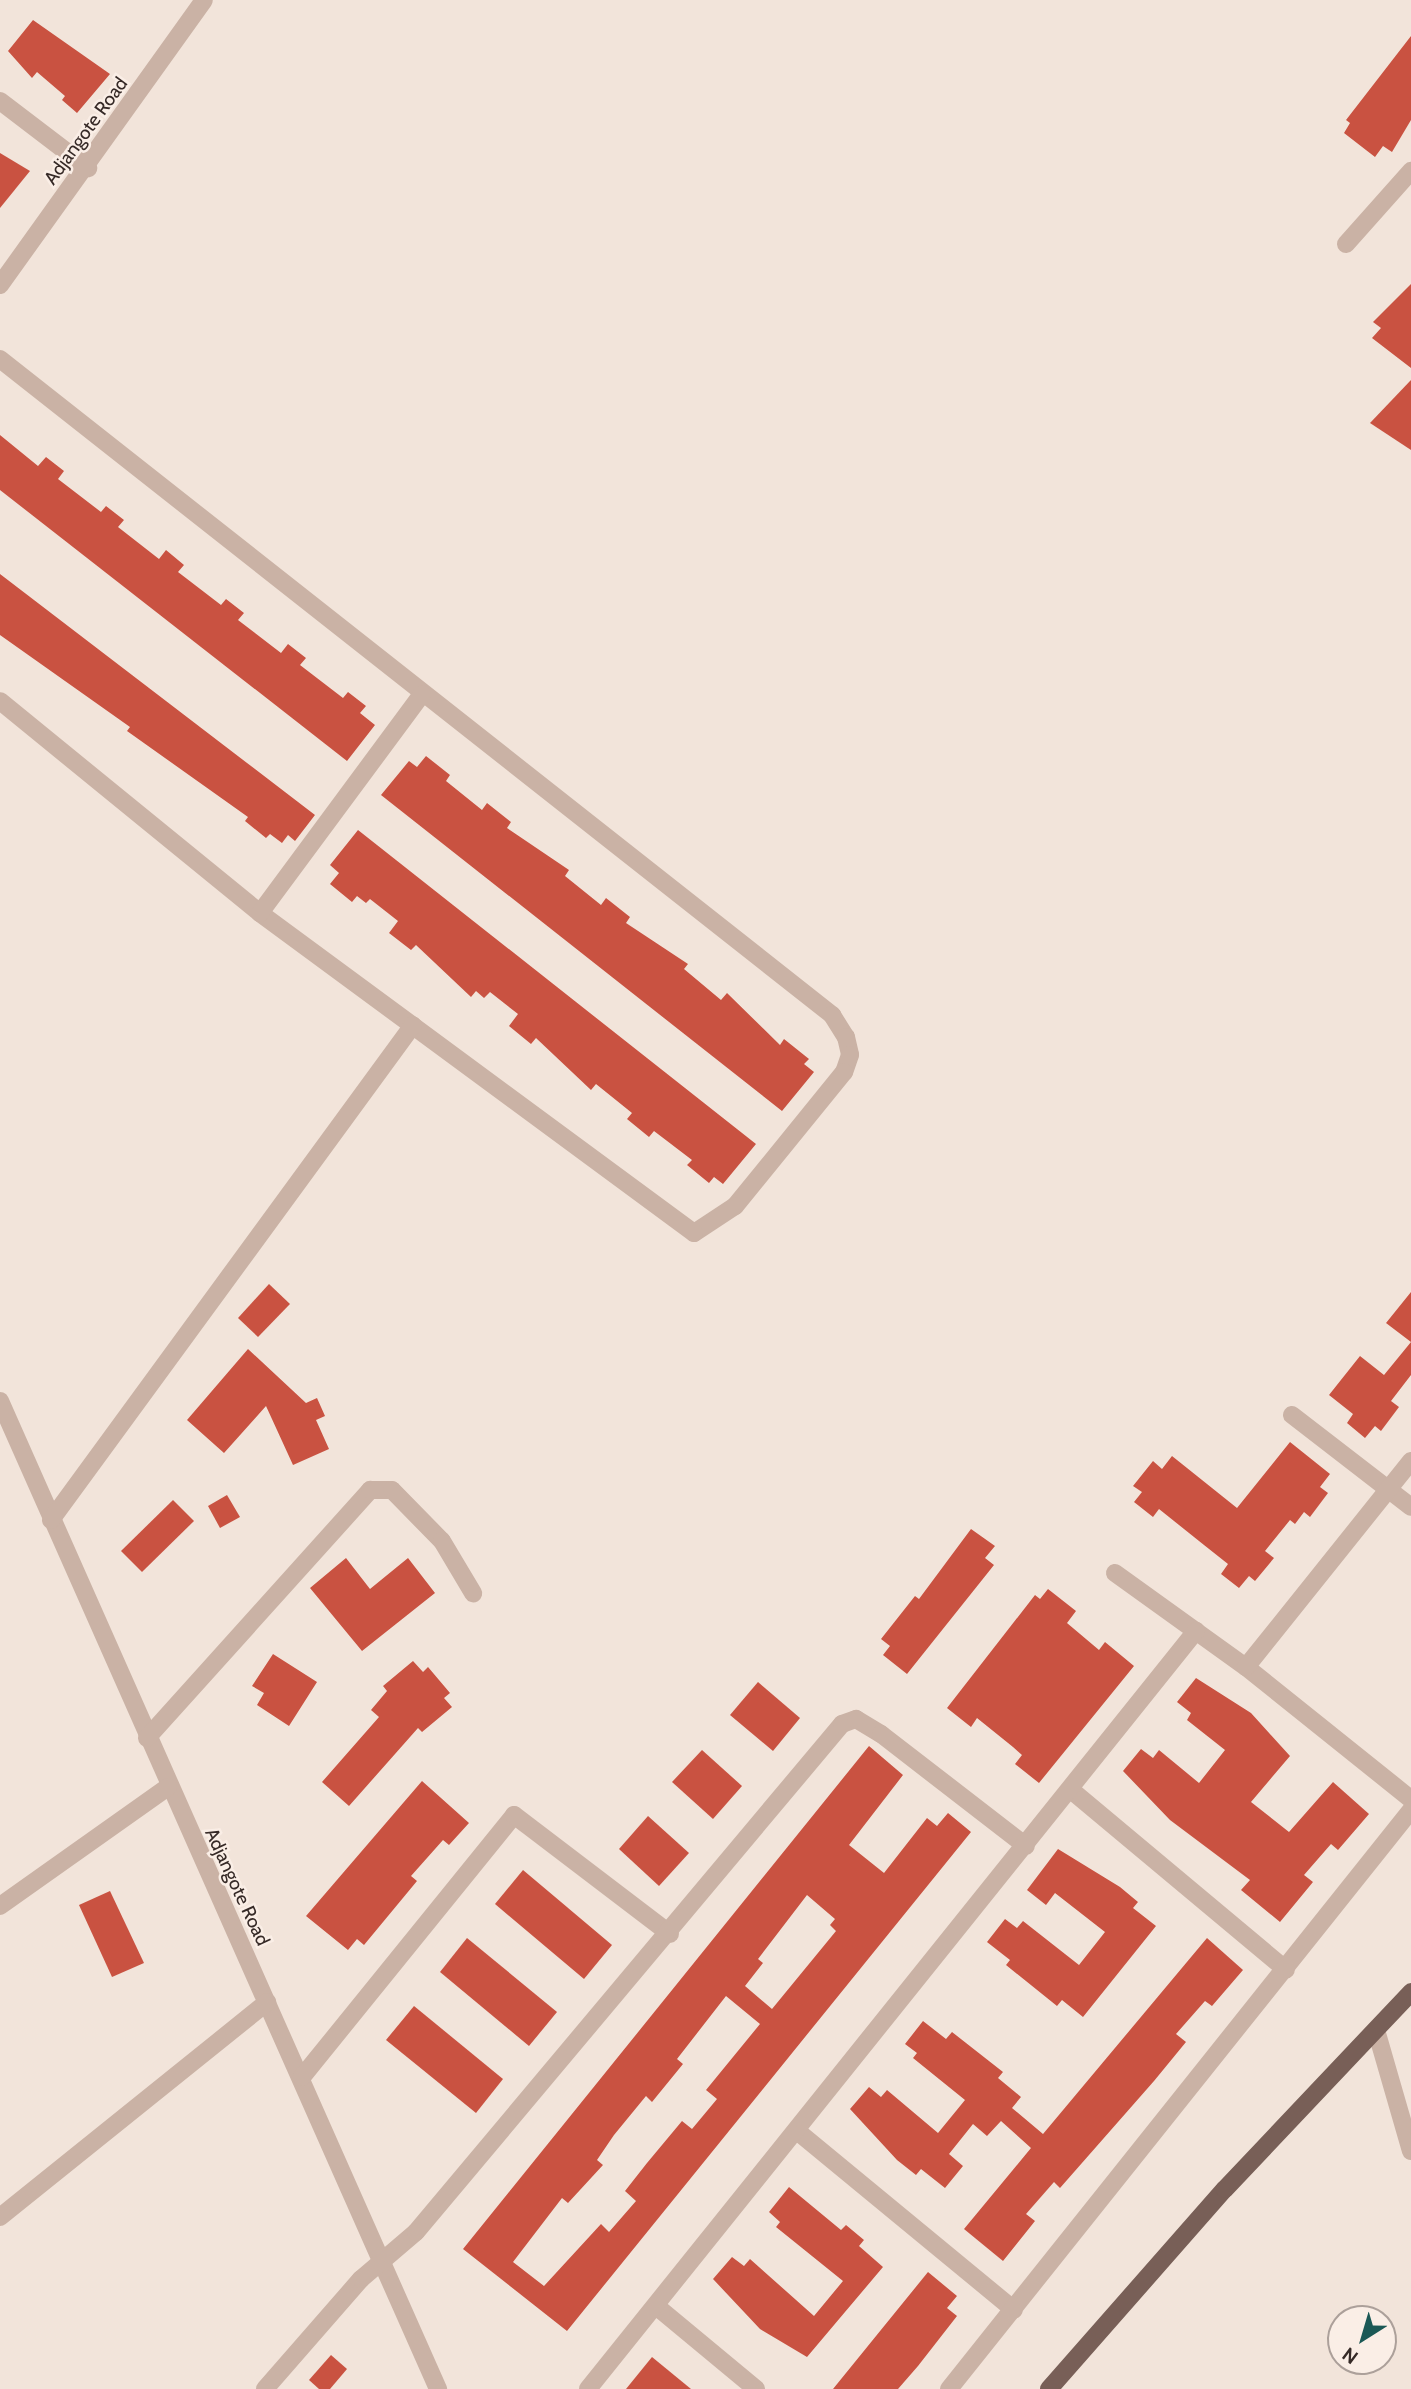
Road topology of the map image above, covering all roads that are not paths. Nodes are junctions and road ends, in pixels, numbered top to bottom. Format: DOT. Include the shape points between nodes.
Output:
graph roads {
  1 [pos="204,0"];
  2 [pos="0,101"];
  3 [pos="88,167"];
  4 [pos="1411,171"];
  5 [pos="1346,244"];
  6 [pos="0,285"];
  7 [pos="0,359"];
  8 [pos="422,694"];
  9 [pos="0,701"];
  10 [pos="260,914"];
  11 [pos="413,1025"];
  12 [pos="0,1401"];
  13 [pos="1292,1415"];
  14 [pos="1411,1461"];
  15 [pos="1389,1488"];
  16 [pos="1411,1507"];
  17 [pos="51,1520"];
  18 [pos="1115,1573"];
  19 [pos="473,1593"];
  20 [pos="1196,1632"];
  21 [pos="1246,1667"];
  22 [pos="147,1738"];
  23 [pos="168,1787"];
  24 [pos="1071,1790"];
  25 [pos="1411,1798"];
  26 [pos="1411,1810"];
  27 [pos="1026,1846"];
  28 [pos="0,1906"];
  29 [pos="670,1934"];
  30 [pos="1286,1970"];
  31 [pos="1411,1992"];
  32 [pos="267,2002"];
  33 [pos="1376,2030"];
  34 [pos="302,2077"];
  35 [pos="797,2131"];
  36 [pos="1411,2151"];
  37 [pos="0,2217"];
  38 [pos="381,2261"];
  39 [pos="656,2306"];
  40 [pos="1014,2310"];
  41 [pos="265,2389"];
  42 [pos="438,2389"];
  43 [pos="588,2389"];
  44 [pos="756,2389"];
  45 [pos="949,2389"];
  46 [pos="1049,2389"];
  1 -- 3 [label="street, Adjangote Road"];
  2 -- 3 [label="street"];
  3 -- 6 [label="street, Adjangote Road"];
  4 -- 5 [label="street"];
  7 -- 8 [label="street"];
  8 -- 10 [label="street"];
  8 -- 11 [label="street" via="660,875 832,1016 846,1037 850,1055 844,1072 735,1206 694,1233"];
  9 -- 10 [label="street"];
  10 -- 11 [label="street"];
  11 -- 17 [label="street"];
  12 -- 17 [label="street, Adjangote Road"];
  13 -- 15 [label="street"];
  14 -- 15 [label="street"];
  15 -- 16 [label="street"];
  15 -- 21 [label="street"];
  17 -- 22 [label="street, Adjangote Road"];
  18 -- 20 [label="street"];
  19 -- 22 [label="street" via="442,1541 392,1490 370,1490"];
  20 -- 21 [label="street"];
  20 -- 24 [label="street"];
  21 -- 25 [label="street"];
  22 -- 23 [label="street, Adjangote Road"];
  23 -- 28 [label="street"];
  23 -- 32 [label="street, Adjangote Road"];
  24 -- 27 [label="street"];
  24 -- 30 [label="street"];
  26 -- 30 [label="street"];
  27 -- 29 [label="street" via="856,1719 827,1739"];
  27 -- 35 [label="street"];
  29 -- 34 [label="street" via="514,1815"];
  29 -- 38 [label="street" via="416,2232"];
  30 -- 40 [label="street"];
  31 -- 33 [label="main road"];
  32 -- 34 [label="street, Adjangote Road"];
  32 -- 37 [label="street"];
  33 -- 36 [label="street"];
  33 -- 46 [label="main road" via="1225,2189"];
  34 -- 38 [label="street, Adjangote Road"];
  35 -- 39 [label="street"];
  35 -- 40 [label="street"];
  38 -- 41 [label="street"];
  38 -- 42 [label="street, Adjangote Road"];
  39 -- 43 [label="street"];
  39 -- 44 [label="street"];
  40 -- 45 [label="street"];
}
